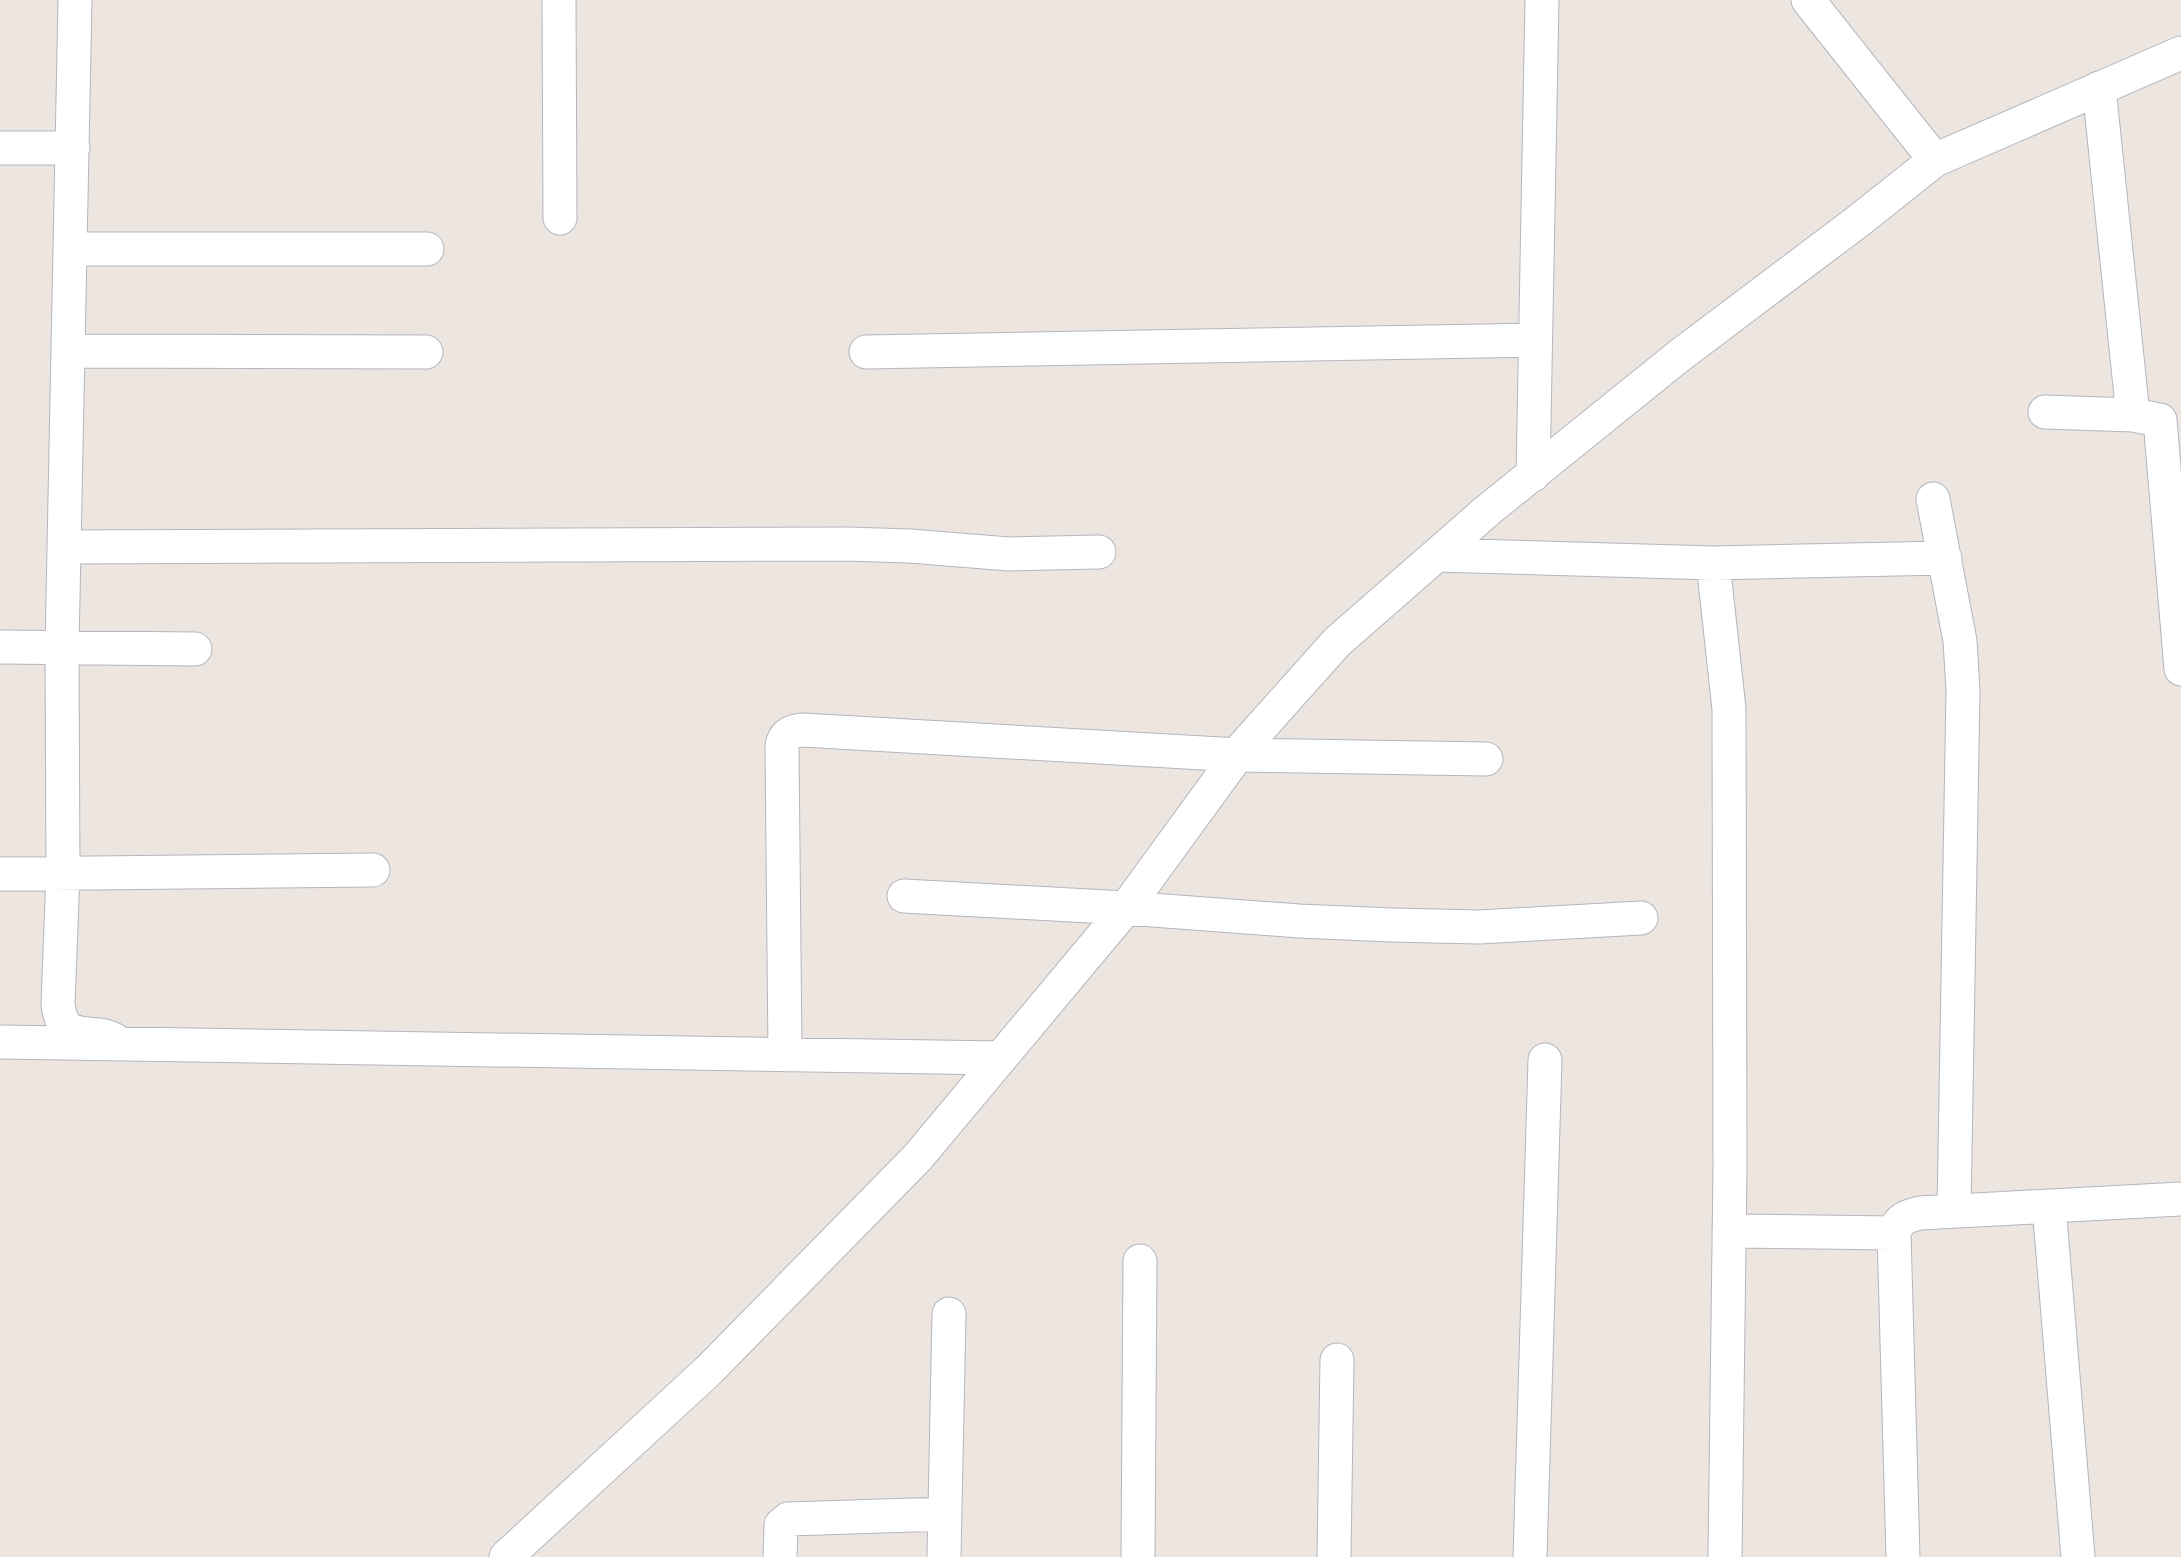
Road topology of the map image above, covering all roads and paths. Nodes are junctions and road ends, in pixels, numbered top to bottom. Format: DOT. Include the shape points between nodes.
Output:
graph roads {
  1 [pos="75,0"];
  2 [pos="559,0"];
  3 [pos="1542,0"];
  4 [pos="1808,0"];
  5 [pos="2181,53"];
  6 [pos="2099,88"];
  7 [pos="0,148"];
  8 [pos="72,148"];
  9 [pos="1935,160"];
  10 [pos="560,218"];
  11 [pos="70,249"];
  12 [pos="427,249"];
  13 [pos="1535,340"];
  14 [pos="68,351"];
  15 [pos="426,352"];
  16 [pos="866,352"];
  17 [pos="2045,412"];
  18 [pos="2158,418"];
  19 [pos="1533,475"];
  20 [pos="1933,499"];
  21 [pos="64,547"];
  22 [pos="1100,552"];
  23 [pos="1437,555"];
  24 [pos="1945,558"];
  25 [pos="1713,563"];
  26 [pos="0,647"];
  27 [pos="62,648"];
  28 [pos="195,649"];
  29 [pos="2181,669"];
  30 [pos="1238,755"];
  31 [pos="1486,759"];
  32 [pos="373,870"];
  33 [pos="0,874"];
  34 [pos="63,874"];
  35 [pos="904,896"];
  36 [pos="1126,908"];
  37 [pos="1641,918"];
  38 [pos="0,1042"];
  39 [pos="120,1044"];
  40 [pos="785,1055"];
  41 [pos="1001,1058"];
  42 [pos="1545,1060"];
  43 [pos="2181,1199"];
  44 [pos="2049,1206"];
  45 [pos="1954,1211"];
  46 [pos="1729,1231"];
  47 [pos="1894,1233"];
  48 [pos="1140,1261"];
  49 [pos="949,1314"];
  50 [pos="1337,1360"];
  51 [pos="945,1514"];
  52 [pos="506,1557"];
  53 [pos="780,1557"];
  54 [pos="944,1557"];
  55 [pos="1138,1557"];
  56 [pos="1334,1557"];
  57 [pos="1530,1557"];
  58 [pos="1726,1557"];
  59 [pos="1903,1557"];
  60 [pos="2078,1557"];
  1 -- 8 [label="street"];
  2 -- 10 [label="street"];
  3 -- 13 [label="street"];
  4 -- 9 [label="street"];
  5 -- 6 [label="street"];
  6 -- 9 [label="street"];
  6 -- 18 [label="street"];
  7 -- 8 [label="street"];
  8 -- 11 [label="street"];
  9 -- 19 [label="street" via="1679,356"];
  11 -- 12 [label="street"];
  11 -- 14 [label="street"];
  13 -- 16 [label="street"];
  13 -- 19 [label="street"];
  14 -- 15 [label="street"];
  14 -- 21 [label="street"];
  17 -- 18 [label="street"];
  18 -- 29 [label="street"];
  19 -- 23 [label="street"];
  20 -- 24 [label="street"];
  21 -- 22 [label="street" via="848,544 1009,554"];
  21 -- 27 [label="street"];
  23 -- 25 [label="street"];
  23 -- 30 [label="street" via="1336,642"];
  24 -- 25 [label="street"];
  24 -- 45 [label="street" via="1963,690"];
  25 -- 46 [label="street" via="1729,709"];
  26 -- 27 [label="street"];
  27 -- 28 [label="street"];
  27 -- 34 [label="street"];
  30 -- 31 [label="street"];
  30 -- 36 [label="street"];
  30 -- 40 [label="street" via="791,732 782,746"];
  32 -- 34 [label="street"];
  33 -- 34 [label="street"];
  34 -- 39 [label="street" via="59,1015 68,1029 78,1034 113,1037"];
  35 -- 36 [label="street"];
  36 -- 37 [label="street" via="1467,927"];
  36 -- 41 [label="street"];
  38 -- 39 [label="street"];
  39 -- 40 [label="street"];
  40 -- 41 [label="street"];
  41 -- 52 [label="street" via="918,1157 708,1371"];
  42 -- 57 [label="street"];
  43 -- 44 [label="street"];
  44 -- 45 [label="street"];
  44 -- 60 [label="street"];
  45 -- 47 [label="street" via="1910,1216 1902,1219"];
  46 -- 47 [label="street"];
  46 -- 58 [label="street"];
  47 -- 59 [label="street"];
  48 -- 55 [label="street"];
  49 -- 51 [label="street"];
  50 -- 56 [label="street"];
  51 -- 53 [label="street" via="788,1519 781,1525"];
  51 -- 54 [label="street"];
}
